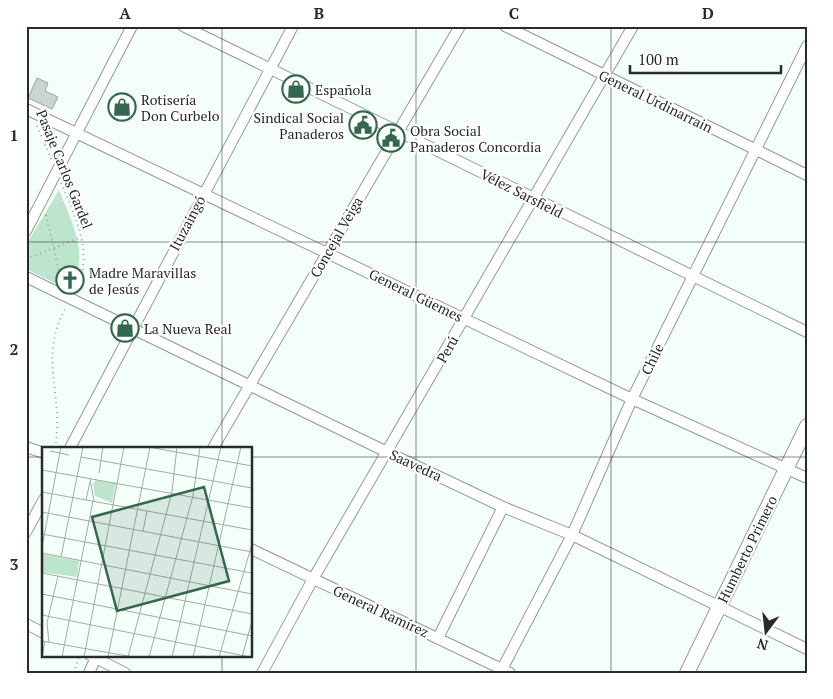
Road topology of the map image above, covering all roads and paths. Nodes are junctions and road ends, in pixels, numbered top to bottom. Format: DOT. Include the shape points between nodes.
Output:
graph roads {
  1 [pos="132,26"];
  2 [pos="183,26"];
  3 [pos="292,26"];
  4 [pos="460,26"];
  5 [pos="505,26"];
  6 [pos="633,26"];
  7 [pos="807,46"];
  8 [pos="271,68"];
  9 [pos="605,76"];
  10 [pos="28,110"];
  11 [pos="399,130"];
  12 [pos="77,133"];
  13 [pos="755,150"];
  14 [pos="57,172"];
  15 [pos="807,175"];
  16 [pos="203,192"];
  17 [pos="532,199"];
  18 [pos="43,201"];
  19 [pos="26,231"];
  20 [pos="82,237"];
  21 [pos="54,248"];
  22 [pos="327,253"];
  23 [pos="26,259"];
  24 [pos="692,276"];
  25 [pos="26,277"];
  26 [pos="68,298"];
  27 [pos="464,319"];
  28 [pos="132,328"];
  29 [pos="807,332"];
  30 [pos="250,386"];
  31 [pos="632,399"];
  32 [pos="807,426"];
  33 [pos="26,447"];
  34 [pos="54,447"];
  35 [pos="71,447"];
  36 [pos="214,447"];
  37 [pos="42,452"];
  38 [pos="387,452"];
  39 [pos="787,468"];
  40 [pos="807,478"];
  41 [pos="42,503"];
  42 [pos="503,507"];
  43 [pos="26,532"];
  44 [pos="572,535"];
  45 [pos="252,549"];
  46 [pos="313,579"];
  47 [pos="719,605"];
  48 [pos="26,624"];
  49 [pos="42,631"];
  50 [pos="438,638"];
  51 [pos="807,649"];
  52 [pos="80,656"];
  53 [pos="94,656"];
  54 [pos="504,671"];
  55 [pos="74,673"];
  56 [pos="89,673"];
  57 [pos="125,673"];
  58 [pos="262,673"];
  59 [pos="686,673"];
  1 -- 12 [label="street"];
  2 -- 8 [label="street, Vélez Sarsfield"];
  3 -- 8 [label="street, Ituzaingó"];
  4 -- 11 [label="street, Concejal Veiga"];
  5 -- 9 [label="street, General Urdinarrain"];
  6 -- 9 [label="street, Perú"];
  7 -- 13 [label="street, Chile"];
  8 -- 11 [label="street, Vélez Sarsfield"];
  8 -- 16 [label="street, Ituzaingó"];
  9 -- 13 [label="street, General Urdinarrain"];
  9 -- 17 [label="street, Perú"];
  10 -- 12 [label="street, General Güemes"];
  10 -- 14 [label="path, Pasaje Carlos Gardel"];
  11 -- 17 [label="street, Vélez Sarsfield"];
  11 -- 22 [label="street, Concejal Veiga"];
  12 -- 14 [label="street"];
  12 -- 16 [label="street, General Güemes"];
  13 -- 15 [label="street, General Urdinarrain"];
  13 -- 24 [label="street, Chile"];
  14 -- 18 [label="street"];
  14 -- 20 [label="path, Pasaje Carlos Gardel"];
  16 -- 22 [label="street, General Güemes"];
  16 -- 28 [label="street, Ituzaingó"];
  17 -- 24 [label="street, Vélez Sarsfield"];
  17 -- 27 [label="street, Perú"];
  18 -- 19 [label="street"];
  18 -- 21 [label="path"];
  20 -- 21 [label="path"];
  20 -- 26 [label="path, Pasaje Carlos Gardel" via="85,266"];
  21 -- 23 [label="path"];
  21 -- 26 [label="path"];
  22 -- 27 [label="street, General Güemes"];
  22 -- 30 [label="street, Concejal Veiga"];
  24 -- 29 [label="street, Vélez Sarsfield"];
  24 -- 31 [label="street, Chile"];
  25 -- 26 [label="street, Saavedra"];
  26 -- 28 [label="street, Saavedra"];
  26 -- 34 [label="path, Pasaje Carlos Gardel" via="56,330 50,361 58,430"];
  27 -- 31 [label="street, General Güemes"];
  27 -- 38 [label="street, Perú"];
  28 -- 30 [label="street, Saavedra"];
  28 -- 35 [label="street, Ituzaingó"];
  30 -- 36 [label="street, Concejal Veiga"];
  30 -- 38 [label="street, Saavedra"];
  31 -- 39 [label="street, General Güemes"];
  31 -- 44 [label="street, Chile"];
  32 -- 39 [label="street, Humberto Primero"];
  33 -- 37 [label="street"];
  38 -- 42 [label="street, Saavedra"];
  38 -- 46 [label="street, Perú"];
  39 -- 40 [label="street, General Güemes"];
  39 -- 47 [label="street, Humberto Primero"];
  41 -- 43 [label="street"];
  42 -- 44 [label="street, Saavedra"];
  42 -- 50 [label="street"];
  44 -- 47 [label="street, Saavedra" via="708,603"];
  44 -- 54 [label="street, Chile"];
  45 -- 46 [label="street, General Ramírez"];
  46 -- 50 [label="street, General Ramírez"];
  46 -- 58 [label="street, Perú"];
  47 -- 51 [label="street, Saavedra"];
  47 -- 59 [label="street, Humberto Primero"];
  48 -- 49 [label="street"];
  50 -- 54 [label="street, General Ramírez"];
  52 -- 55 [label="path"];
  53 -- 56 [label="street"];
  53 -- 57 [label="street"];
}
